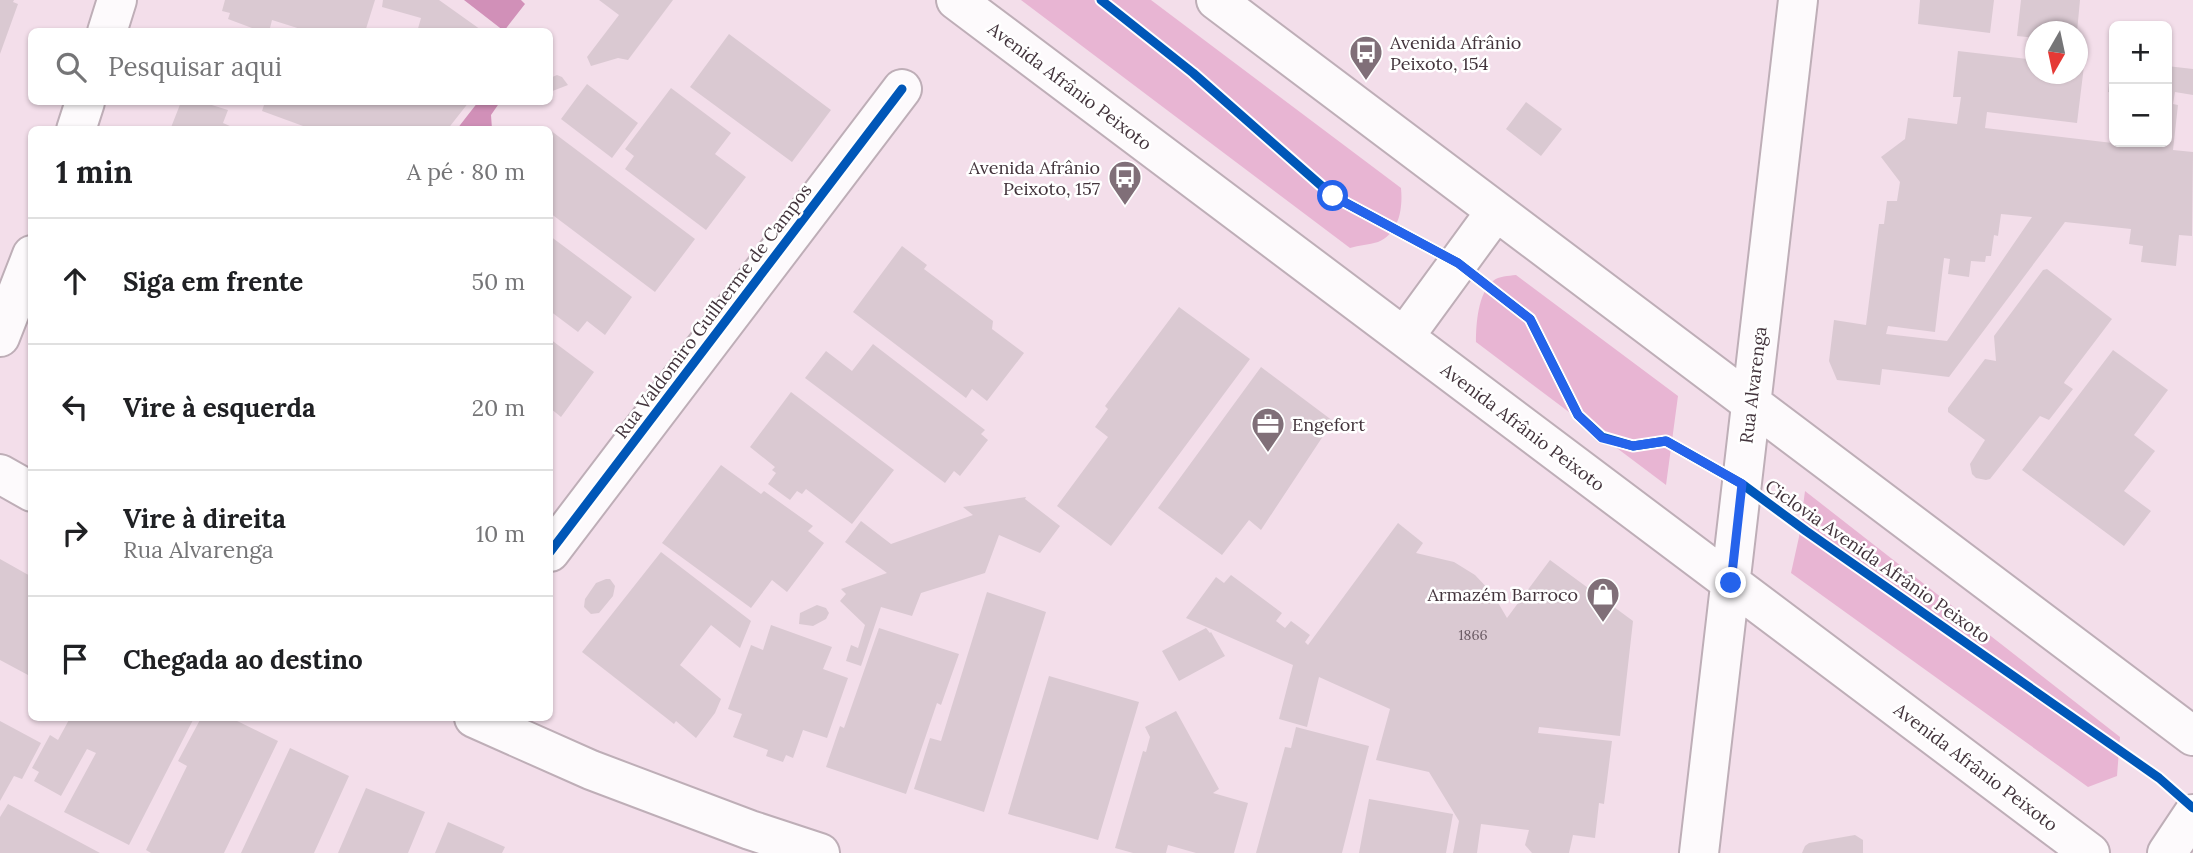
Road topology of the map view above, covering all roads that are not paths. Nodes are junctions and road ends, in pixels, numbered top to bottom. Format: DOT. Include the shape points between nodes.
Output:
graph roads {
  1 [pos="117,0"];
  2 [pos="956,0"];
  3 [pos="1216,0"];
  4 [pos="1798,0"];
  5 [pos="108,28"];
  6 [pos="902,89"];
  7 [pos="84,105"];
  8 [pos="77,126"];
  9 [pos="1496,211"];
  10 [pos="28,265"];
  11 [pos="0,337"];
  12 [pos="1404,337"];
  13 [pos="1751,402"];
  14 [pos="0,474"];
  15 [pos="28,490"];
  16 [pos="553,548"];
  17 [pos="1731,583"];
  18 [pos="481,721"];
  19 [pos="2190,737"];
  20 [pos="2193,814"];
  21 [pos="820,853"];
  22 [pos="1699,853"];
  23 [pos="2090,853"];
  24 [pos="2167,853"];
  1 -- 5 [label="main road"];
  2 -- 12 [label="main road, Avenida Afrânio Peixoto"];
  3 -- 9 [label="main road"];
  4 -- 13 [label="main road, Rua Alvarenga"];
  6 -- 16 [label="main road, Rua Valdomiro Guilherme de Campos"];
  7 -- 8 [label="main road"];
  9 -- 12 [label="main road"];
  9 -- 13 [label="main road"];
  10 -- 11 [label="main road"];
  12 -- 17 [label="main road, Avenida Afrânio Peixoto"];
  13 -- 17 [label="main road, Rua Alvarenga"];
  13 -- 19 [label="main road"];
  14 -- 15 [label="main road"];
  17 -- 22 [label="main road, Rua Alvarenga"];
  17 -- 23 [label="main road, Avenida Afrânio Peixoto"];
  18 -- 21 [label="main road" via="591,770"];
  20 -- 24 [label="main road"];
}
